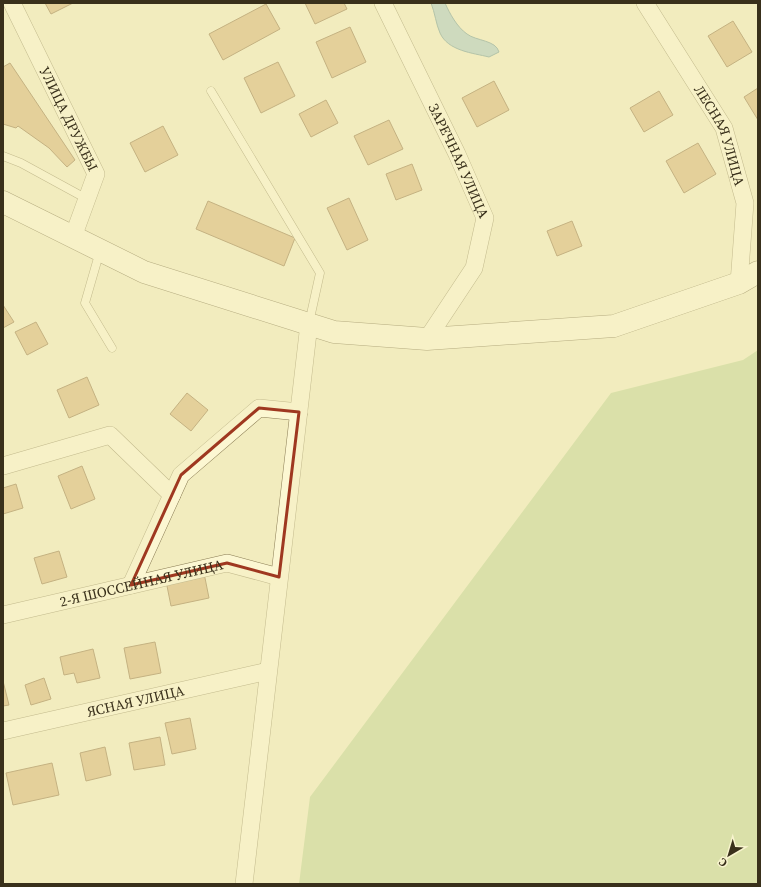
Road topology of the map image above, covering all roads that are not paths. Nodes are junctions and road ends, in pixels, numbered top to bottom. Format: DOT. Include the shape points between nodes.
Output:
graph roads {
  1 [pos="12,3"];
  2 [pos="383,3"];
  3 [pos="645,3"];
  4 [pos="211,91"];
  5 [pos="3,156"];
  6 [pos="87,198"];
  7 [pos="3,202"];
  8 [pos="73,237"];
  9 [pos="100,251"];
  10 [pos="758,272"];
  11 [pos="739,283"];
  12 [pos="309,324"];
  13 [pos="427,340"];
  14 [pos="112,348"];
  15 [pos="299,412"];
  16 [pos="3,466"];
  17 [pos="172,495"];
  18 [pos="279,577"];
  19 [pos="131,585"];
  20 [pos="3,615"];
  21 [pos="268,671"];
  22 [pos="3,731"];
  23 [pos="244,884"];
  1 -- 6 [label="street, УЛИЦА ДРУЖБЫ" via="96,174"];
  2 -- 13 [label="street, ЗАРЕЧНАЯ УЛИЦА" via="457,154 485,218 474,268"];
  3 -- 11 [label="street, ЛЕСНАЯ УЛИЦА" via="724,128 745,203"];
  4 -- 12 [label="lane" via="320,273"];
  5 -- 6 [label="lane"];
  6 -- 8 [label="street, УЛИЦА ДРУЖБЫ"];
  7 -- 8 [label="main road"];
  8 -- 9 [label="main road"];
  9 -- 12 [label="main road" via="144,272"];
  9 -- 14 [label="lane" via="85,303"];
  10 -- 11 [label="main road"];
  11 -- 13 [label="main road" via="614,326"];
  12 -- 13 [label="main road" via="334,332"];
  12 -- 15 [label="street"];
  15 -- 17 [label="street" via="260,408 181,476"];
  15 -- 18 [label="street"];
  16 -- 17 [label="street" via="110,435"];
  17 -- 19 [label="street"];
  18 -- 19 [label="street, 2-Я ШОССЕЙНАЯ УЛИЦА" via="227,564"];
  18 -- 21 [label="street"];
  19 -- 20 [label="street, 2-Я ШОССЕЙНАЯ УЛИЦА"];
  21 -- 22 [label="street, ЯСНАЯ УЛИЦА"];
  21 -- 23 [label="street"];
}
